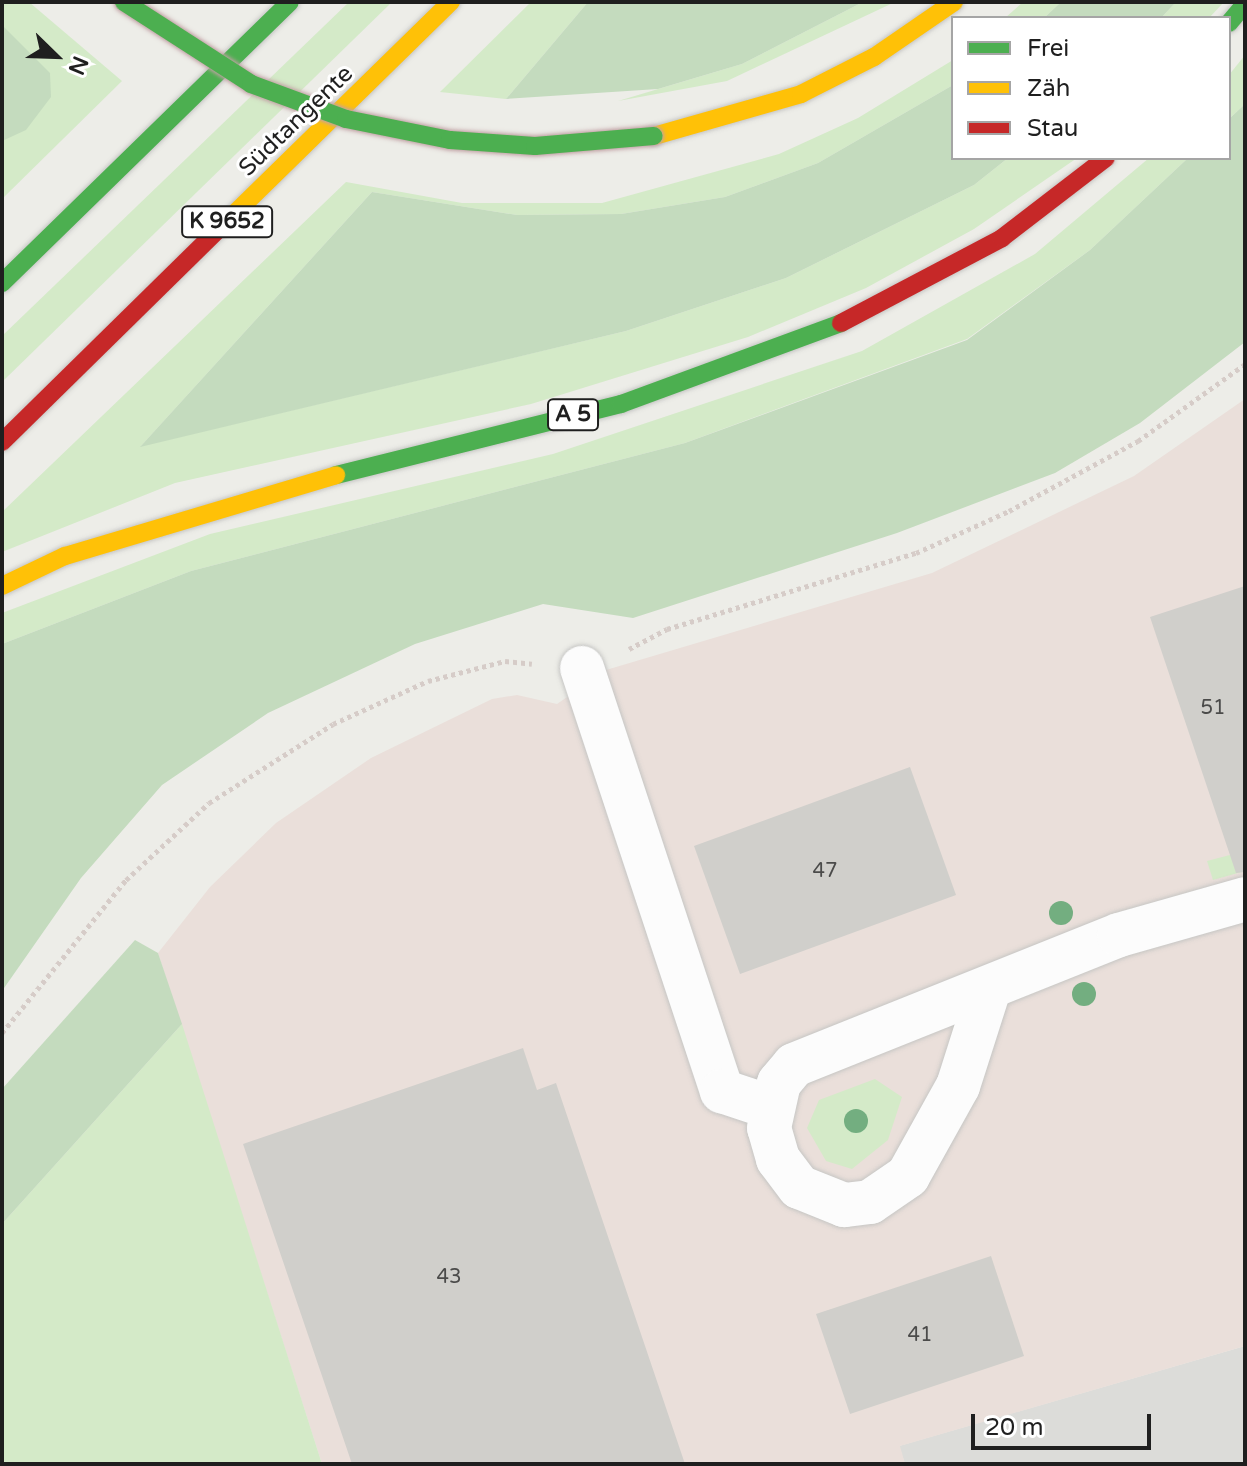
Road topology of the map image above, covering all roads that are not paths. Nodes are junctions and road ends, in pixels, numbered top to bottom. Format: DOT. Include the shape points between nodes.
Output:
graph roads {
  1 [pos="124,2"];
  2 [pos="290,2"];
  3 [pos="451,2"];
  4 [pos="954,2"];
  5 [pos="1245,4"];
  6 [pos="1231,21"];
  7 [pos="1103,160"];
  8 [pos="2,283"];
  9 [pos="2,442"];
  10 [pos="2,586"];
  11 [pos="599,662"];
  12 [pos="1245,899"];
  13 [pos="989,989"];
  14 [pos="770,1107"];
  1 -- 4 [label="highway, bridge" via="251,84 346,119 450,140 535,146 654,136 801,94 874,57"];
  2 -- 8 [label="highway"];
  3 -- 9 [label="highway, Südtangente / K 9652"];
  5 -- 6 [label="highway"];
  7 -- 10 [label="highway, A 5" via="1002,238 905,294 803,340 621,404 235,500 65,556"];
  11 -- 14 [label="street" via="722,1091"];
  12 -- 13 [label="street" via="1119,935"];
  13 -- 14 [label="street" via="794,1065"];
  13 -- 14 [label="street" via="958,1086 935,1131 908,1176 870,1202 844,1205 799,1187 778,1159"];
}
